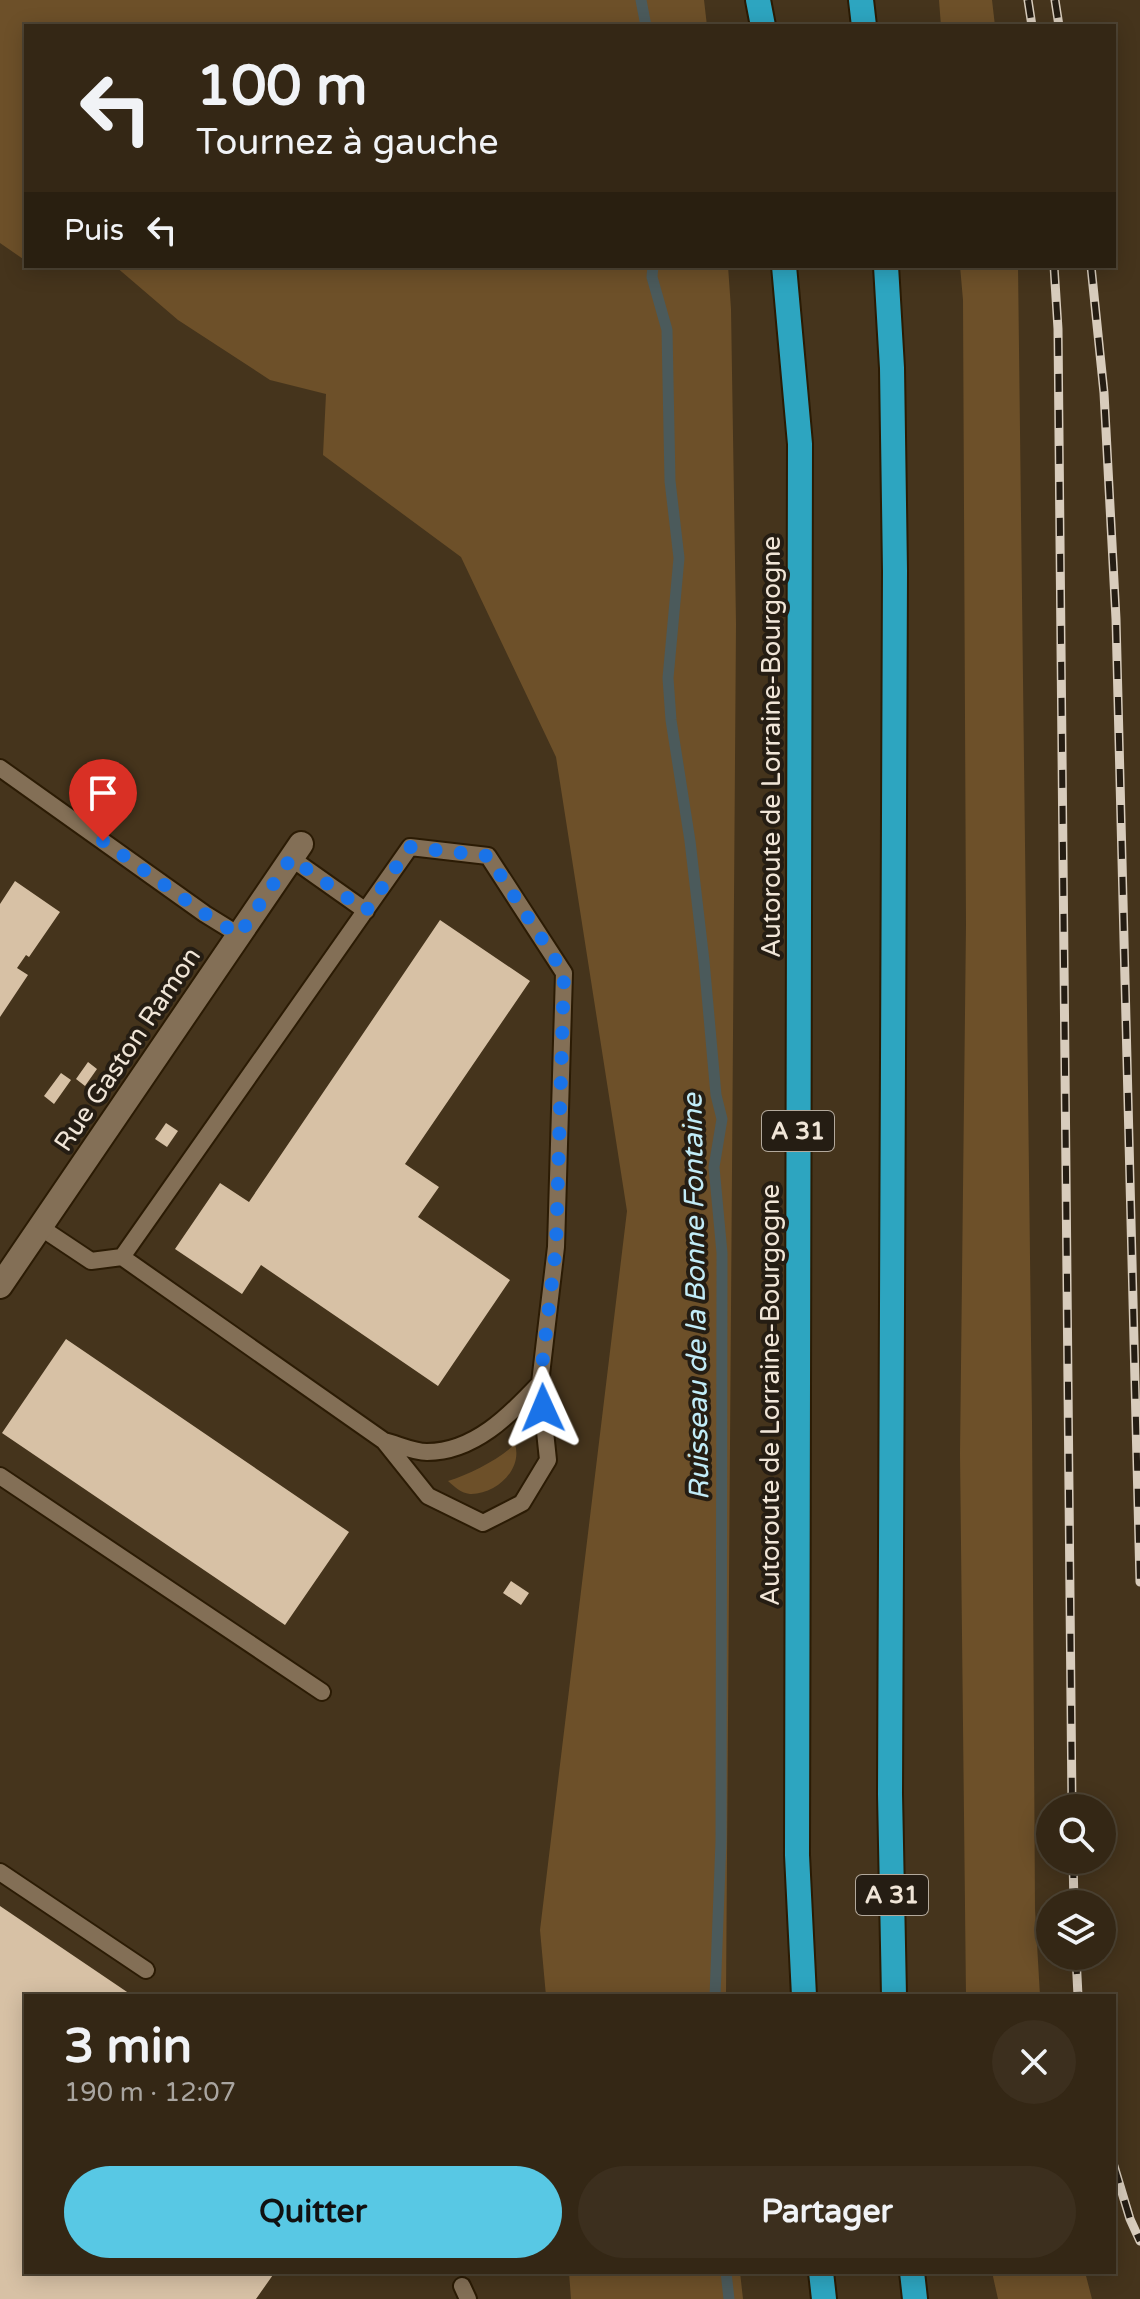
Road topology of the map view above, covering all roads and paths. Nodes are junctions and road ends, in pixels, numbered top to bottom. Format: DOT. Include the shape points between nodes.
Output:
graph roads {
  1 [pos="758,0"];
  2 [pos="861,0"];
  3 [pos="763,24"];
  4 [pos="864,24"];
  5 [pos="784,268"];
  6 [pos="886,268"];
  7 [pos="0,768"];
  8 [pos="296,851"];
  9 [pos="366,911"];
  10 [pos="239,935"];
  11 [pos="40,1227"];
  12 [pos="122,1257"];
  13 [pos="0,1286"];
  14 [pos="540,1383"];
  15 [pos="384,1441"];
  16 [pos="0,1476"];
  17 [pos="322,1692"];
  18 [pos="0,1872"];
  19 [pos="146,1970"];
  20 [pos="804,1994"];
  21 [pos="894,1994"];
  22 [pos="821,2274"];
  23 [pos="912,2274"];
  24 [pos="824,2299"];
  25 [pos="915,2299"];
  1 -- 3 [label="highway"];
  2 -- 4 [label="highway"];
  5 -- 20 [label="highway, Autoroute de Lorraine-Bourgogne / A 31" via="800,444 797,1855"];
  6 -- 21 [label="highway, A 31" via="895,571 890,1794"];
  7 -- 10 [label="lane"];
  8 -- 9 [label="lane"];
  8 -- 10 [label="street, Rue Gaston Ramon"];
  9 -- 12 [label="lane"];
  9 -- 14 [label="lane" via="410,847 488,856 564,973 556,1247"];
  10 -- 11 [label="street, Rue Gaston Ramon"];
  11 -- 12 [label="lane" via="91,1261"];
  11 -- 13 [label="street, Rue Gaston Ramon"];
  12 -- 15 [label="lane"];
  14 -- 15 [label="lane" via="512,1412 468,1444 426,1452"];
  14 -- 15 [label="lane" via="548,1460 522,1503 483,1523 428,1496"];
  16 -- 17 [label="lane"];
  18 -- 19 [label="lane"];
  22 -- 24 [label="highway"];
  23 -- 25 [label="highway"];
}
